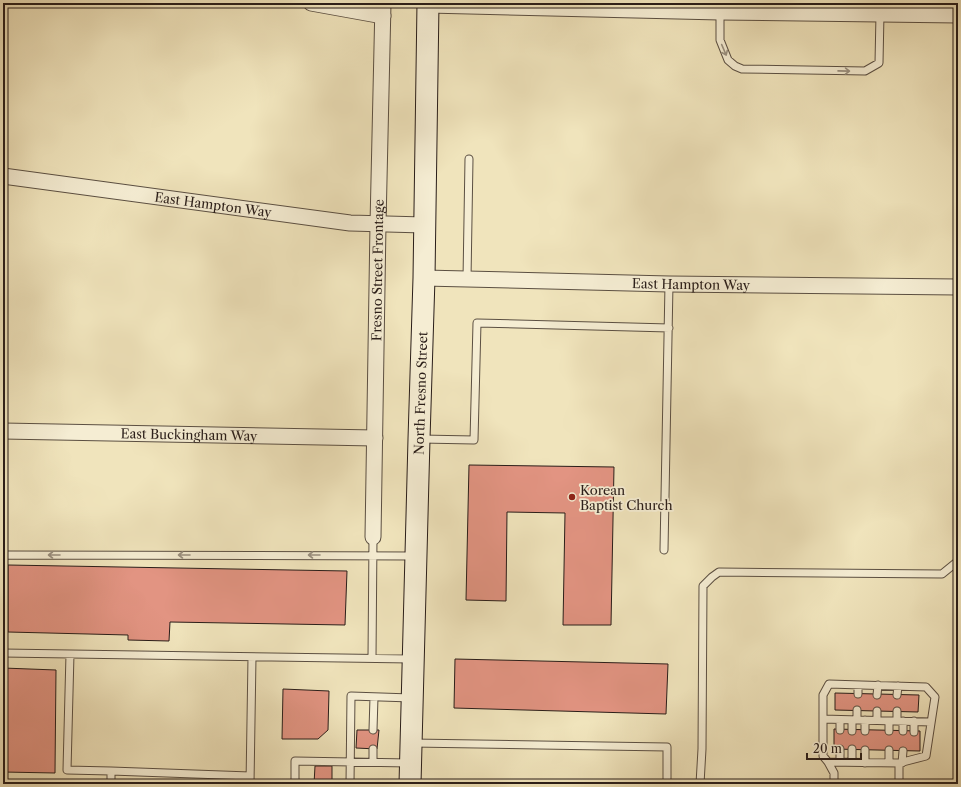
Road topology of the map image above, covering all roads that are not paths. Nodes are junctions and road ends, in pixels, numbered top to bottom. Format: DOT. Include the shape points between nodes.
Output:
graph roads {
  1 [pos="311,3"];
  2 [pos="428,4"];
  3 [pos="383,9"];
  4 [pos="720,12"];
  5 [pos="880,14"];
  6 [pos="958,15"];
  7 [pos="469,159"];
  8 [pos="3,176"];
  9 [pos="378,224"];
  10 [pos="424,225"];
  11 [pos="424,278"];
  12 [pos="467,279"];
  13 [pos="669,284"];
  14 [pos="958,288"];
  15 [pos="669,328"];
  16 [pos="3,431"];
  17 [pos="375,438"];
  18 [pos="419,439"];
  19 [pos="373,537"];
  20 [pos="664,550"];
  21 [pos="373,556"];
  22 [pos="416,556"];
  23 [pos="3,557"];
  24 [pos="958,561"];
  25 [pos="3,653"];
  26 [pos="70,654"];
  27 [pos="252,656"];
  28 [pos="372,658"];
  29 [pos="413,659"];
  30 [pos="858,685"];
  31 [pos="878,685"];
  32 [pos="898,686"];
  33 [pos="858,694"];
  34 [pos="877,695"];
  35 [pos="897,695"];
  36 [pos="374,697"];
  37 [pos="413,698"];
  38 [pos="857,710"];
  39 [pos="877,711"];
  40 [pos="897,711"];
  41 [pos="823,719"];
  42 [pos="840,720"];
  43 [pos="855,720"];
  44 [pos="865,720"];
  45 [pos="877,720"];
  46 [pos="896,721"];
  47 [pos="914,721"];
  48 [pos="931,722"];
  49 [pos="373,730"];
  50 [pos="840,730"];
  51 [pos="852,730"];
  52 [pos="865,731"];
  53 [pos="889,731"];
  54 [pos="903,731"];
  55 [pos="914,732"];
  56 [pos="372,748"];
  57 [pos="852,749"];
  58 [pos="840,750"];
  59 [pos="865,750"];
  60 [pos="889,750"];
  61 [pos="903,751"];
  62 [pos="913,751"];
  63 [pos="412,753"];
  64 [pos="913,760"];
  65 [pos="350,762"];
  66 [pos="372,762"];
  67 [pos="828,762"];
  68 [pos="840,762"];
  69 [pos="852,762"];
  70 [pos="865,762"];
  71 [pos="889,763"];
  72 [pos="901,763"];
  73 [pos="111,771"];
  74 [pos="250,776"];
  75 [pos="110,784"];
  76 [pos="250,784"];
  77 [pos="295,784"];
  78 [pos="310,784"];
  79 [pos="350,784"];
  80 [pos="410,784"];
  81 [pos="667,784"];
  82 [pos="700,784"];
  83 [pos="834,784"];
  84 [pos="899,784"];
  1 -- 3 [label="street"];
  2 -- 4 [label="street"];
  2 -- 10 [label="main road, North Fresno Street"];
  3 -- 9 [label="street, Fresno Street Frontage"];
  4 -- 5 [label="street"];
  4 -- 5 [label="lane, one-way" via="720,40 728,60 742,69 858,71 865,71 879,62"];
  5 -- 6 [label="street"];
  7 -- 12 [label="lane"];
  8 -- 9 [label="street, East Hampton Way" via="350,223"];
  9 -- 10 [label="street, East Hampton Way"];
  9 -- 17 [label="street, Fresno Street Frontage"];
  10 -- 11 [label="main road, North Fresno Street"];
  11 -- 12 [label="street, East Hampton Way"];
  11 -- 18 [label="main road, North Fresno Street"];
  12 -- 13 [label="street, East Hampton Way"];
  13 -- 14 [label="street, East Hampton Way"];
  13 -- 15 [label="lane"];
  15 -- 18 [label="lane" via="477,323 474,440"];
  15 -- 20 [label="lane"];
  16 -- 17 [label="street, East Buckingham Way"];
  17 -- 19 [label="street, Fresno Street Frontage"];
  18 -- 22 [label="main road, North Fresno Street"];
  19 -- 21 [label="lane"];
  21 -- 22 [label="lane"];
  21 -- 23 [label="lane, one-way"];
  21 -- 28 [label="lane"];
  22 -- 29 [label="main road, North Fresno Street"];
  24 -- 82 [label="lane" via="942,574 719,572 712,577 703,586"];
  25 -- 26 [label="lane"];
  26 -- 27 [label="lane"];
  26 -- 73 [label="lane" via="67,770"];
  27 -- 28 [label="lane"];
  27 -- 74 [label="lane"];
  28 -- 29 [label="lane"];
  29 -- 37 [label="main road, North Fresno Street"];
  30 -- 31 [label="lane"];
  30 -- 33 [label="lane"];
  30 -- 41 [label="lane" via="829,684 823,695"];
  31 -- 32 [label="lane"];
  31 -- 34 [label="lane"];
  32 -- 35 [label="lane"];
  32 -- 48 [label="lane" via="926,687 935,697"];
  36 -- 37 [label="lane"];
  36 -- 49 [label="lane"];
  36 -- 65 [label="lane" via="351,696"];
  37 -- 63 [label="main road, North Fresno Street"];
  38 -- 43 [label="lane"];
  39 -- 45 [label="lane"];
  40 -- 46 [label="lane"];
  41 -- 42 [label="lane"];
  41 -- 67 [label="lane" via="823,756"];
  42 -- 43 [label="lane"];
  42 -- 50 [label="lane"];
  43 -- 44 [label="lane"];
  43 -- 51 [label="lane"];
  44 -- 45 [label="lane"];
  44 -- 52 [label="lane"];
  45 -- 46 [label="lane"];
  46 -- 47 [label="lane"];
  46 -- 53 [label="lane"];
  46 -- 54 [label="lane"];
  47 -- 48 [label="lane"];
  47 -- 55 [label="lane"];
  48 -- 64 [label="lane" via="926,756"];
  56 -- 66 [label="lane"];
  57 -- 69 [label="lane"];
  58 -- 68 [label="lane"];
  59 -- 70 [label="lane"];
  60 -- 71 [label="lane"];
  61 -- 72 [label="lane"];
  62 -- 64 [label="lane"];
  63 -- 66 [label="lane"];
  63 -- 80 [label="main road, North Fresno Street"];
  63 -- 81 [label="lane" via="667,747"];
  64 -- 72 [label="lane"];
  65 -- 66 [label="lane"];
  65 -- 77 [label="lane" via="295,761"];
  65 -- 79 [label="lane"];
  67 -- 68 [label="lane"];
  67 -- 83 [label="lane" via="834,773"];
  68 -- 69 [label="lane"];
  69 -- 70 [label="lane"];
  70 -- 71 [label="lane"];
  71 -- 72 [label="lane"];
  72 -- 84 [label="lane"];
  73 -- 74 [label="lane"];
  73 -- 75 [label="lane"];
  74 -- 76 [label="lane"];
  77 -- 78 [label="lane"];
}
